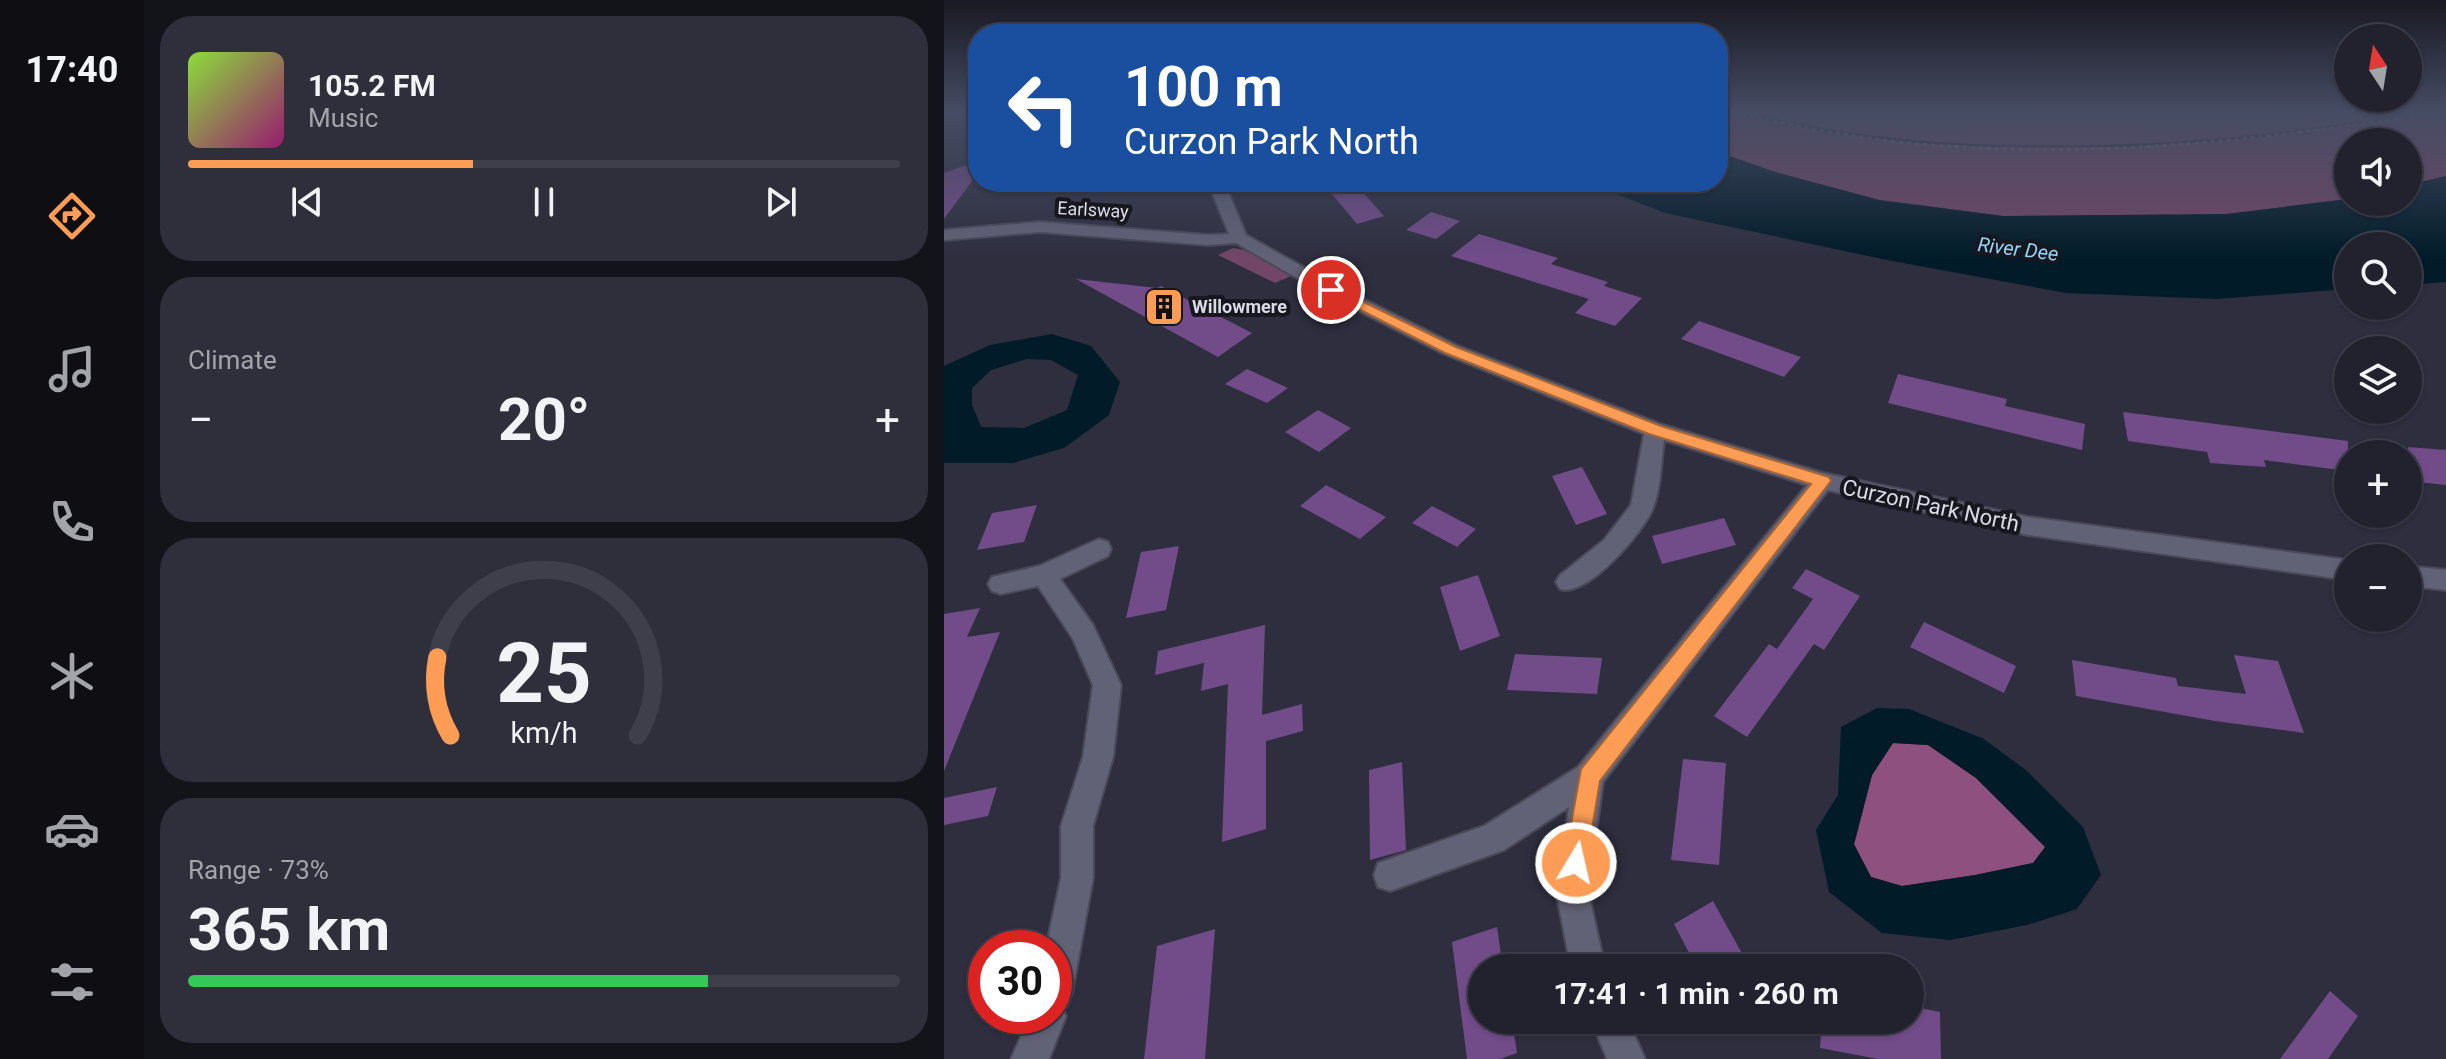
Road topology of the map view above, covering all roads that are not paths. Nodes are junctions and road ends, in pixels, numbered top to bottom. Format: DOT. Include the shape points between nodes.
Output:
graph roads {
  1 [pos="1220,192"];
  2 [pos="944,235"];
  3 [pos="1239,238"];
  4 [pos="1655,430"];
  5 [pos="1823,481"];
  6 [pos="1099,549"];
  7 [pos="2334,568"];
  8 [pos="1044,575"];
  9 [pos="2422,577"];
  10 [pos="2446,580"];
  11 [pos="1569,582"];
  12 [pos="1001,584"];
  13 [pos="1589,777"];
  14 [pos="1390,875"];
  15 [pos="1067,930"];
  16 [pos="1585,954"];
  17 [pos="1040,1034"];
  18 [pos="1615,1034"];
  19 [pos="1030,1059"];
  20 [pos="1626,1059"];
  1 -- 3 [label="street"];
  2 -- 3 [label="street, Earlsway" via="1040,227"];
  3 -- 4 [label="street, Curzon Park North" via="1451,350"];
  4 -- 5 [label="street, Curzon Park North"];
  4 -- 11 [label="street" via="1642,507 1613,547"];
  5 -- 7 [label="street, Curzon Park North" via="2028,526"];
  5 -- 13 [label="street"];
  6 -- 8 [label="street"];
  8 -- 12 [label="street"];
  8 -- 15 [label="street" via="1084,633 1107,685 1098,757 1077,826 1077,878"];
  9 -- 10 [label="street"];
  13 -- 14 [label="street" via="1493,839"];
  13 -- 16 [label="street" via="1572,891"];
  17 -- 19 [label="street"];
  18 -- 20 [label="street"];
}
